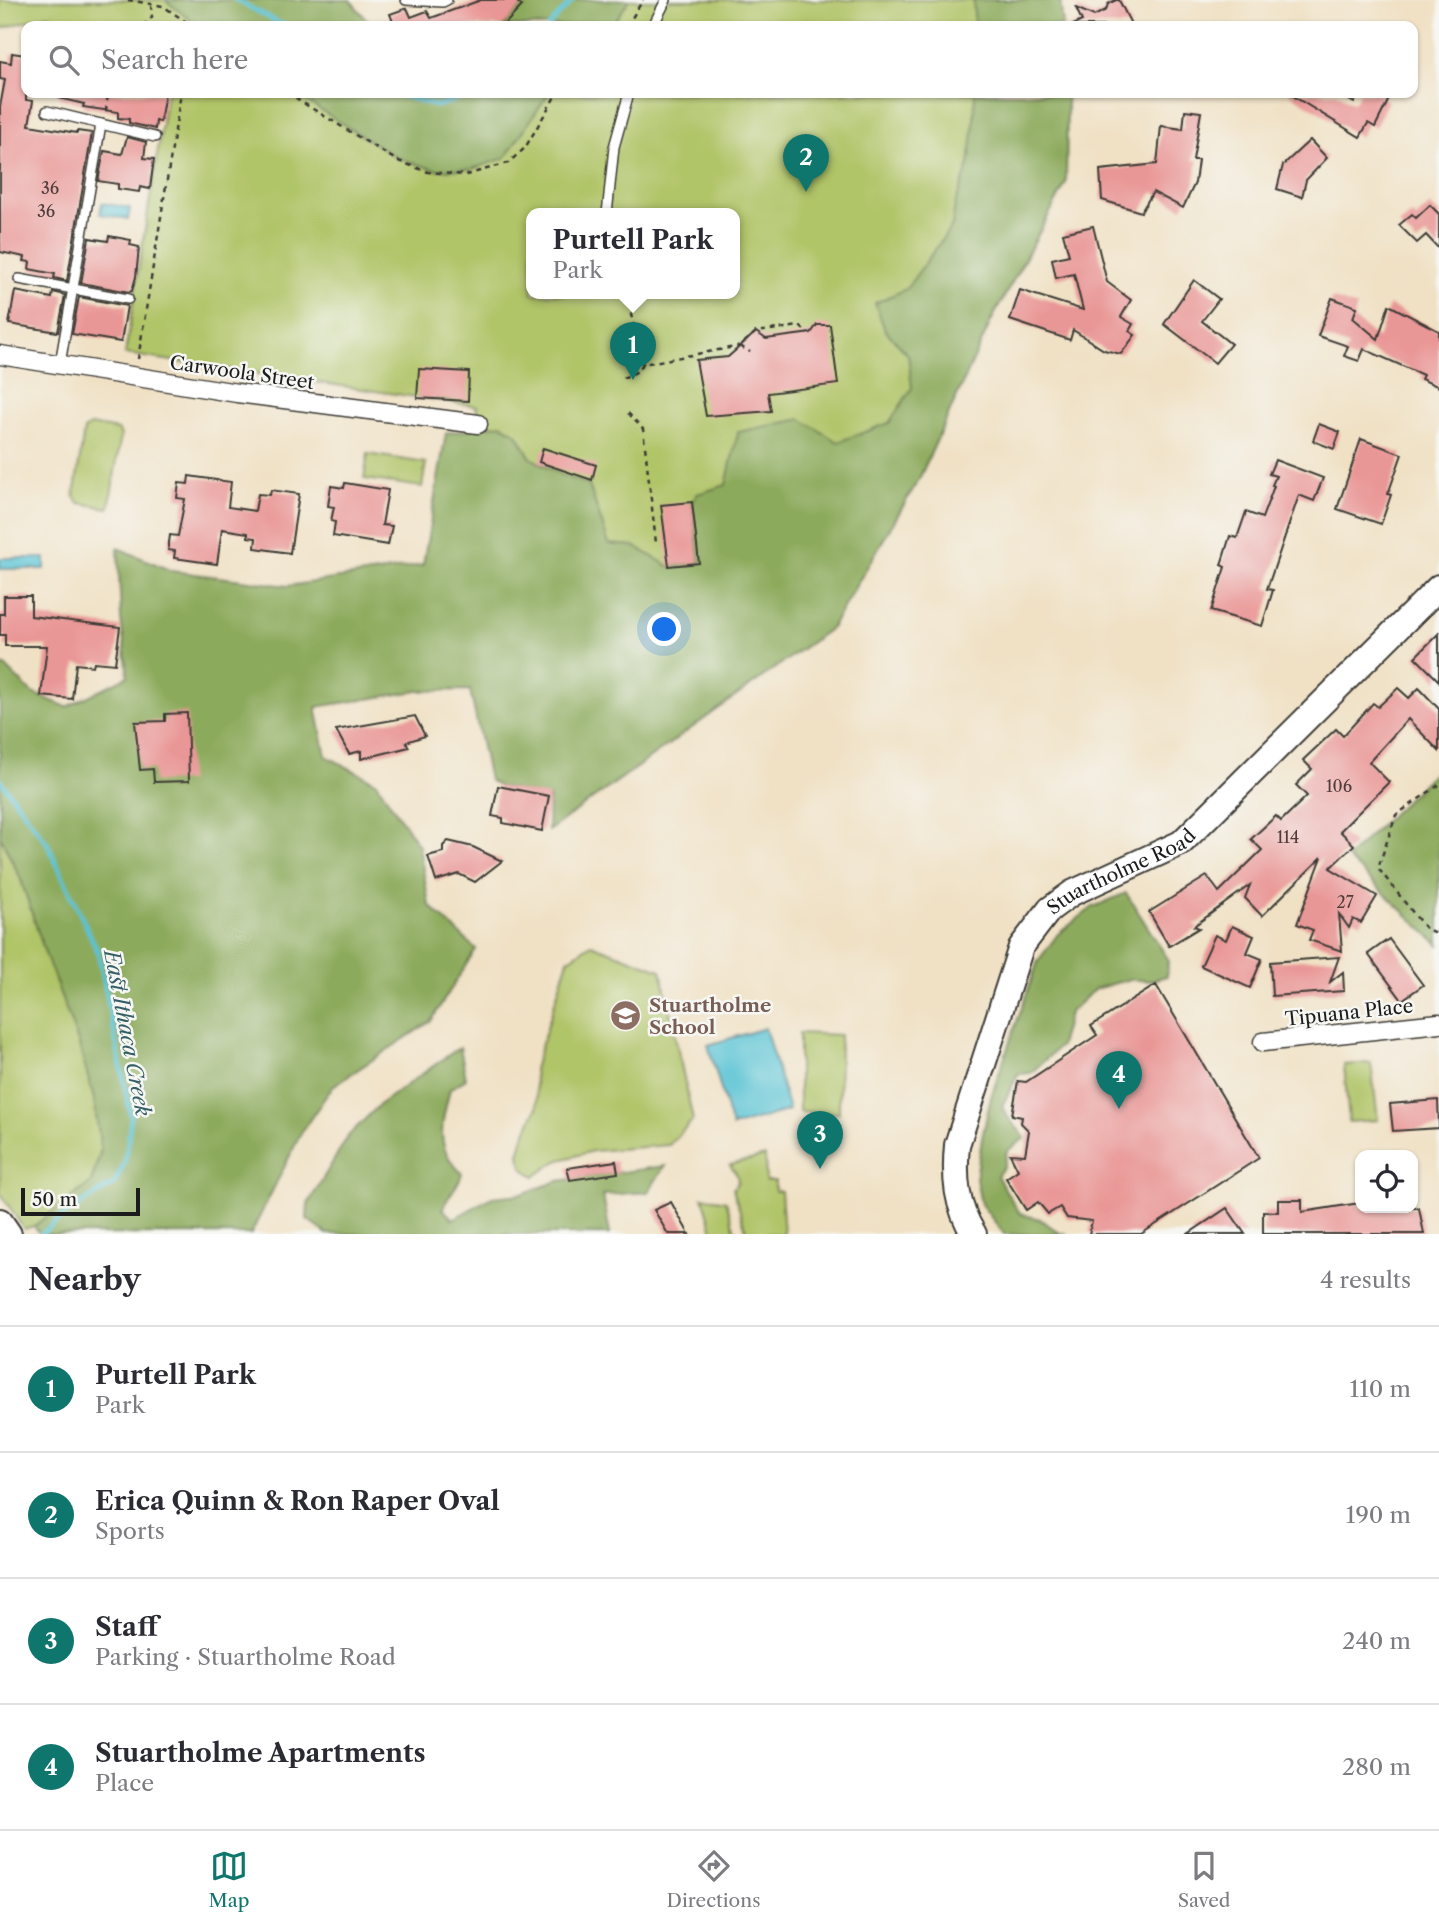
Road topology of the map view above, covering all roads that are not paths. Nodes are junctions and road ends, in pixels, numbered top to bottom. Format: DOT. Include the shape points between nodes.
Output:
graph roads {
  1 [pos="406,0"];
  2 [pos="447,0"];
  3 [pos="666,0"];
  4 [pos="656,21"];
  5 [pos="628,98"];
  6 [pos="47,111"];
  7 [pos="103,125"];
  8 [pos="155,137"];
  9 [pos="608,208"];
  10 [pos="19,279"];
  11 [pos="73,289"];
  12 [pos="128,299"];
  13 [pos="0,355"];
  14 [pos="60,364"];
  15 [pos="478,424"];
  16 [pos="1439,587"];
  17 [pos="1439,1023"];
  18 [pos="1263,1042"];
  19 [pos="974,1234"];
  1 -- 2 [label="lane"];
  3 -- 4 [label="lane"];
  5 -- 9 [label="lane" via="614,146"];
  6 -- 7 [label="lane"];
  7 -- 8 [label="lane"];
  7 -- 11 [label="lane"];
  10 -- 11 [label="lane"];
  11 -- 12 [label="lane"];
  11 -- 14 [label="lane"];
  13 -- 14 [label="street, Carwoola Street"];
  14 -- 15 [label="street, Carwoola Street" via="237,393"];
  16 -- 19 [label="main road, Stuartholme Road" via="1181,843 1072,893 1035,927 1021,947 957,1145 954,1174 958,1200"];
  17 -- 18 [label="street, Tipuana Place"];
}
